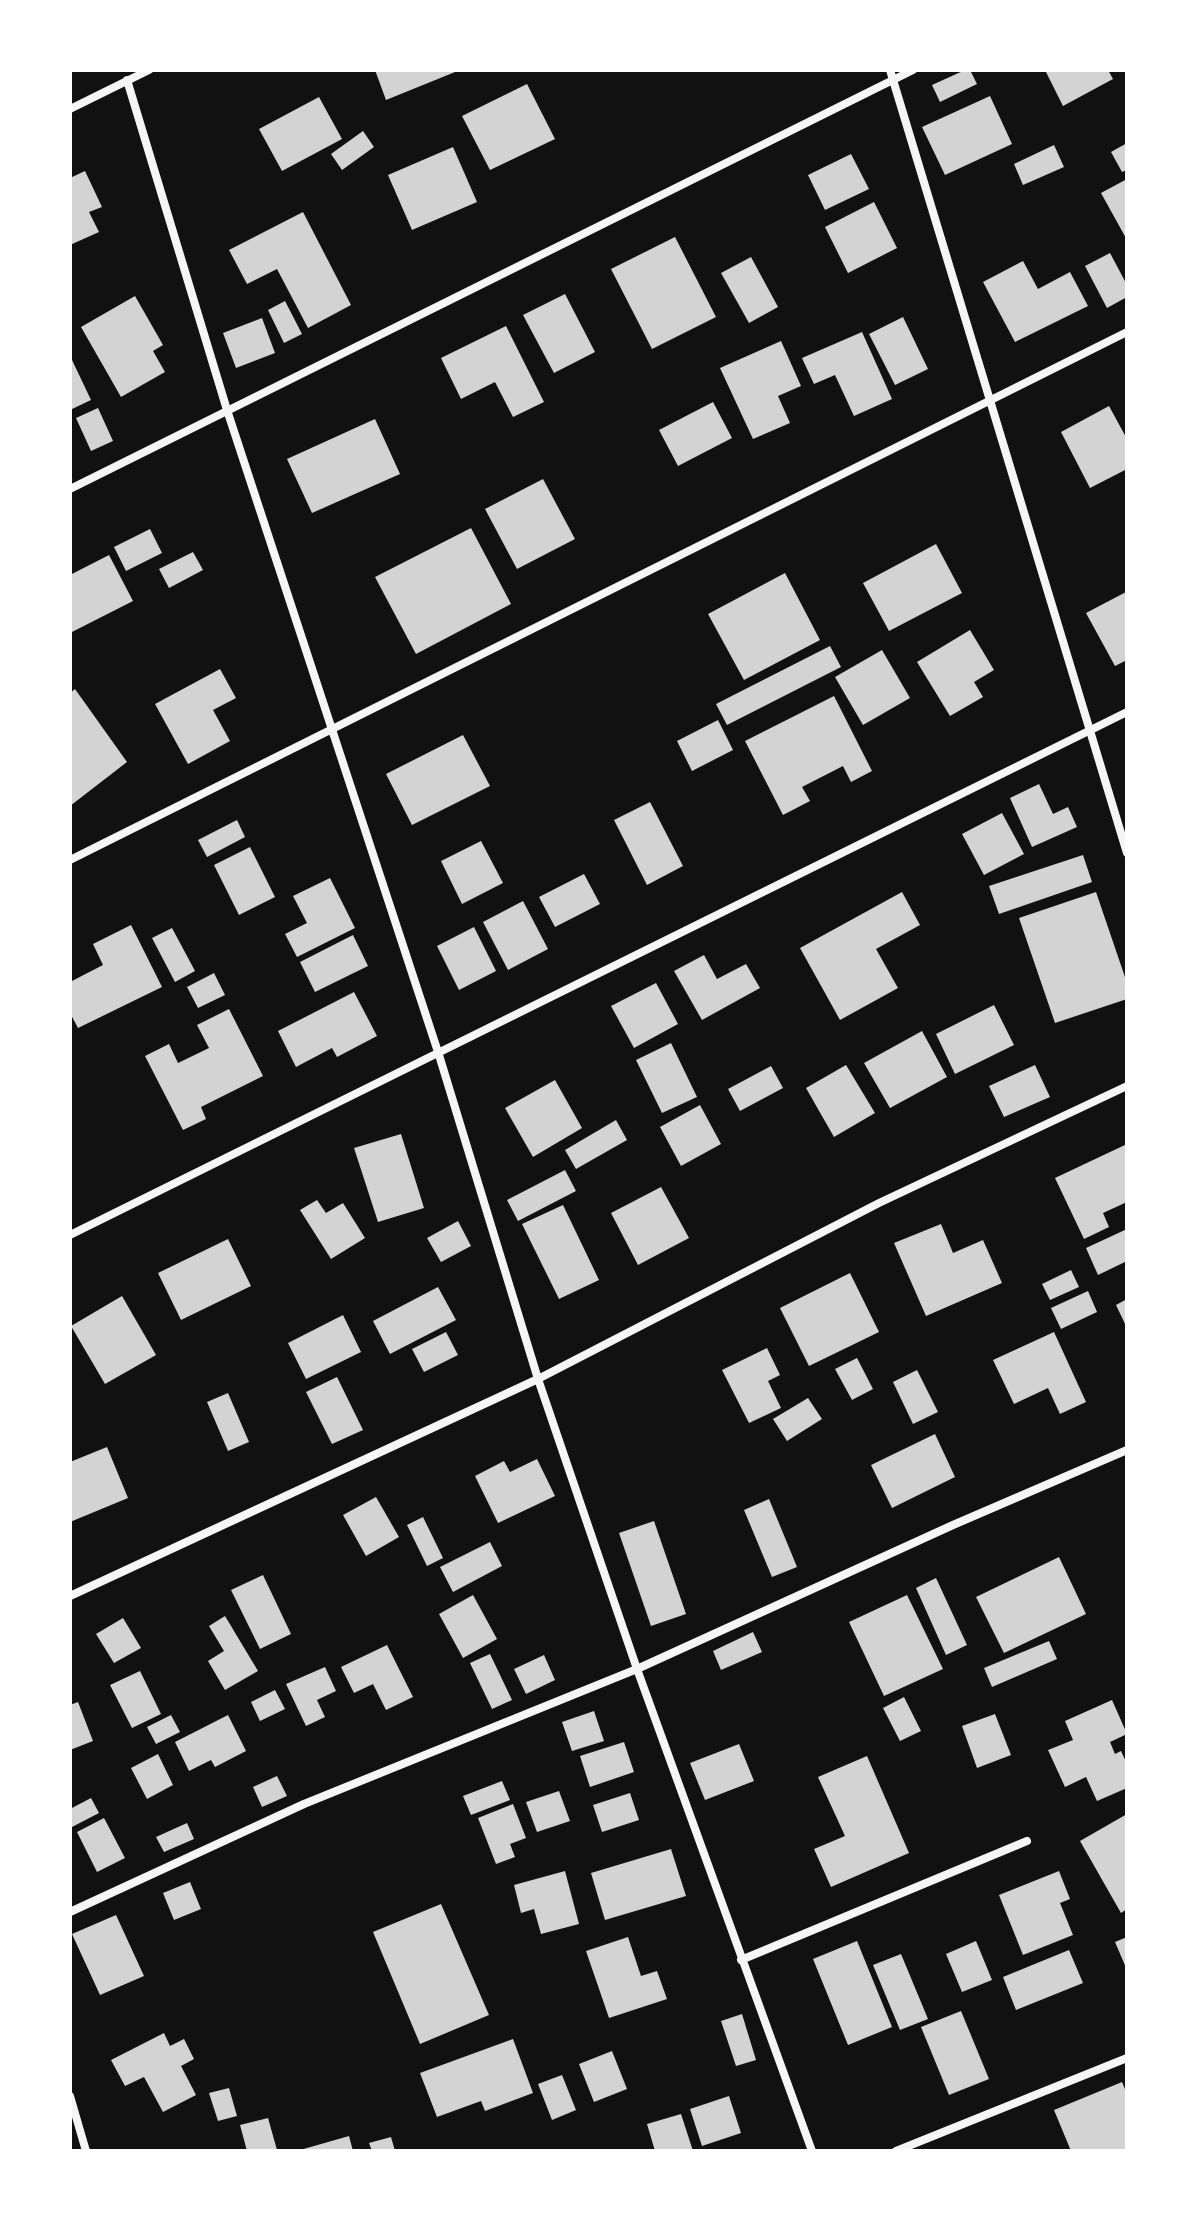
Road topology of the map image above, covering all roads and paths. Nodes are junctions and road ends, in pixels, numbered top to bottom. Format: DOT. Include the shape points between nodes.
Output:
graph roads {
  1 [pos="149,70"];
  2 [pos="890,70"];
  3 [pos="913,70"];
  4 [pos="127,80"];
  5 [pos="894,80"];
  6 [pos="70,109"];
  7 [pos="1127,332"];
  8 [pos="989,401"];
  9 [pos="227,410"];
  10 [pos="70,489"];
  11 [pos="1127,712"];
  12 [pos="330,729"];
  13 [pos="1089,731"];
  14 [pos="1127,853"];
  15 [pos="70,860"];
  16 [pos="439,1055"];
  17 [pos="1127,1086"];
  18 [pos="70,1235"];
  19 [pos="538,1379"];
  20 [pos="1127,1450"];
  21 [pos="70,1596"];
  22 [pos="637,1669"];
  23 [pos="1027,1841"];
  24 [pos="70,1912"];
  25 [pos="741,1960"];
  26 [pos="1127,2058"];
  27 [pos="70,2096"];
  28 [pos="86,2151"];
  29 [pos="812,2151"];
  30 [pos="896,2151"];
  1 -- 4 [label="street"];
  2 -- 5 [label="street"];
  3 -- 5 [label="street"];
  4 -- 6 [label="street"];
  4 -- 9 [label="street"];
  5 -- 8 [label="street"];
  5 -- 9 [label="street"];
  7 -- 8 [label="street"];
  8 -- 12 [label="street"];
  8 -- 13 [label="street"];
  9 -- 10 [label="street"];
  9 -- 12 [label="street"];
  11 -- 13 [label="street"];
  12 -- 15 [label="street"];
  12 -- 16 [label="street"];
  13 -- 14 [label="street"];
  13 -- 16 [label="street"];
  16 -- 18 [label="street"];
  16 -- 19 [label="street"];
  17 -- 19 [label="street" via="879,1203"];
  19 -- 21 [label="street"];
  19 -- 22 [label="street"];
  20 -- 22 [label="street"];
  22 -- 24 [label="street" via="304,1804"];
  22 -- 25 [label="street"];
  23 -- 25 [label="street"];
  25 -- 29 [label="street"];
  26 -- 30 [label="street"];
  27 -- 28 [label="street"];
}
